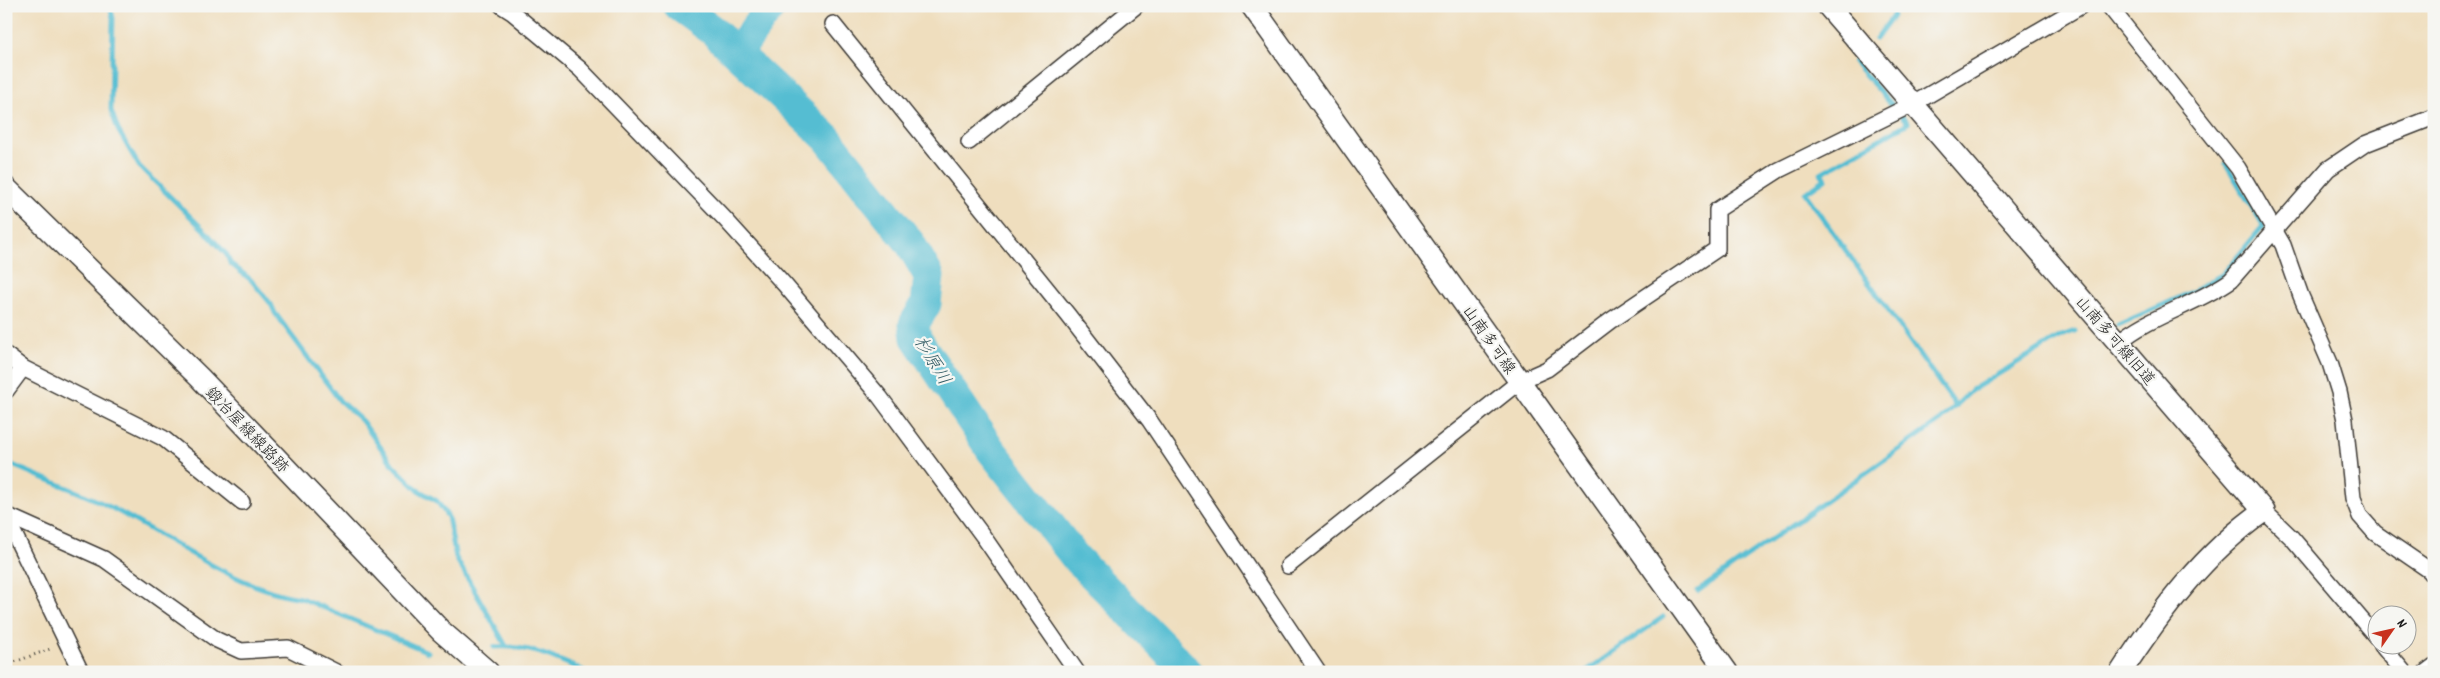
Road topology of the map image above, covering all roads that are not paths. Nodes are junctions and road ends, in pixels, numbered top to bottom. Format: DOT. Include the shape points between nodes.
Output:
graph roads {
  1 [pos="502,6"];
  2 [pos="1136,6"];
  3 [pos="1252,6"];
  4 [pos="1828,6"];
  5 [pos="2081,6"];
  6 [pos="2109,6"];
  7 [pos="832,24"];
  8 [pos="1913,104"];
  9 [pos="2434,117"];
  10 [pos="969,142"];
  11 [pos="6,188"];
  12 [pos="2274,232"];
  13 [pos="2118,343"];
  14 [pos="6,355"];
  15 [pos="23,368"];
  16 [pos="1520,381"];
  17 [pos="6,391"];
  18 [pos="242,502"];
  19 [pos="2264,511"];
  20 [pos="6,516"];
  21 [pos="1288,566"];
  22 [pos="2432,571"];
  23 [pos="2368,627"];
  24 [pos="2390,656"];
  25 [pos="2434,666"];
  26 [pos="81,672"];
  27 [pos="336,672"];
  28 [pos="488,672"];
  29 [pos="1077,672"];
  30 [pos="1318,672"];
  31 [pos="1727,672"];
  32 [pos="2121,672"];
  33 [pos="2404,672"];
  34 [pos="2426,672"];
  1 -- 29 [label="street" via="580,69 784,284 880,397 983,536"];
  2 -- 10 [label="street"];
  3 -- 16 [label="street, 山南多可線"];
  4 -- 8 [label="street, 山南多可線旧道"];
  5 -- 8 [label="street"];
  6 -- 12 [label="street" via="2238,168"];
  7 -- 30 [label="street" via="1150,421"];
  8 -- 13 [label="street, 山南多可線旧道"];
  8 -- 16 [label="street" via="1779,170 1717,210 1718,249 1610,321 1548,369"];
  9 -- 12 [label="street" via="2365,144 2328,168"];
  11 -- 28 [label="street, 鍛冶屋線線路跡" via="200,378 441,630"];
  12 -- 13 [label="street" via="2231,280 2217,290 2131,332"];
  12 -- 22 [label="street" via="2283,245 2330,363 2345,420 2353,498 2360,516 2374,533"];
  13 -- 19 [label="street, 山南多可線旧道"];
  14 -- 15 [label="street"];
  15 -- 17 [label="street"];
  15 -- 18 [label="street" via="163,438"];
  16 -- 21 [label="street"];
  16 -- 31 [label="street, 山南多可線"];
  19 -- 23 [label="street" via="2292,538"];
  19 -- 32 [label="street" via="2244,525 2202,565 2165,608"];
  20 -- 26 [label="street"];
  20 -- 27 [label="street" via="104,560 217,640 241,651 288,648"];
  24 -- 33 [label="street"];
  25 -- 34 [label="street"];
}
